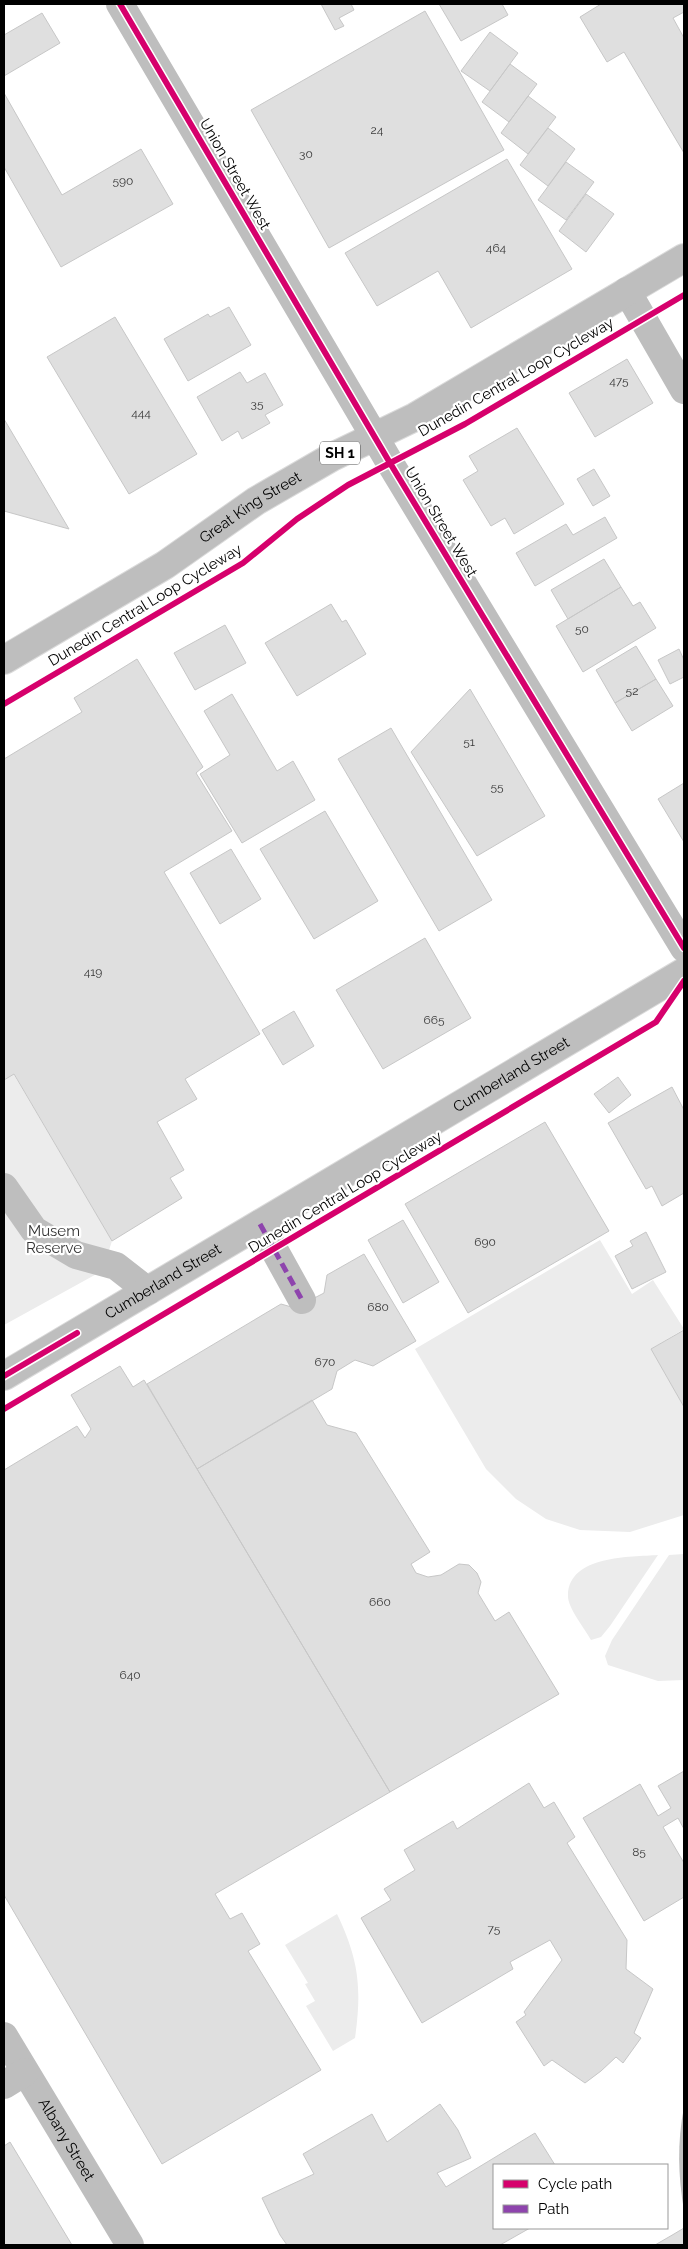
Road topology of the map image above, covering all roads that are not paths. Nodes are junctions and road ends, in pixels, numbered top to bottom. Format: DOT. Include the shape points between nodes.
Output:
graph roads {
  1 [pos="120,4"];
  2 [pos="684,258"];
  3 [pos="627,291"];
  4 [pos="684,390"];
  5 [pos="374,436"];
  6 [pos="4,660"];
  7 [pos="684,948"];
  8 [pos="684,972"];
  9 [pos="4,1187"];
  10 [pos="260,1224"];
  11 [pos="148,1291"];
  12 [pos="302,1300"];
  13 [pos="4,1376"];
  14 [pos="4,2036"];
  15 [pos="14,2078"];
  16 [pos="130,2245"];
  1 -- 5 [label="main road, Union Street West"];
  2 -- 3 [label="main road, Great King Street / SH 1"];
  3 -- 4 [label="main road"];
  3 -- 5 [label="main road, Great King Street / SH 1" via="415,417"];
  5 -- 6 [label="main road, Great King Street / SH 1" via="256,501 165,564"];
  5 -- 7 [label="main road, Union Street West"];
  8 -- 10 [label="main road, Cumberland Street"];
  9 -- 11 [label="main road" via="34,1230 76,1254 116,1266"];
  10 -- 11 [label="main road, Cumberland Street"];
  10 -- 12 [label="main road"];
  11 -- 13 [label="main road, Cumberland Street"];
  14 -- 15 [label="main road, Albany Street"];
  15 -- 16 [label="main road, Albany Street"];
}
